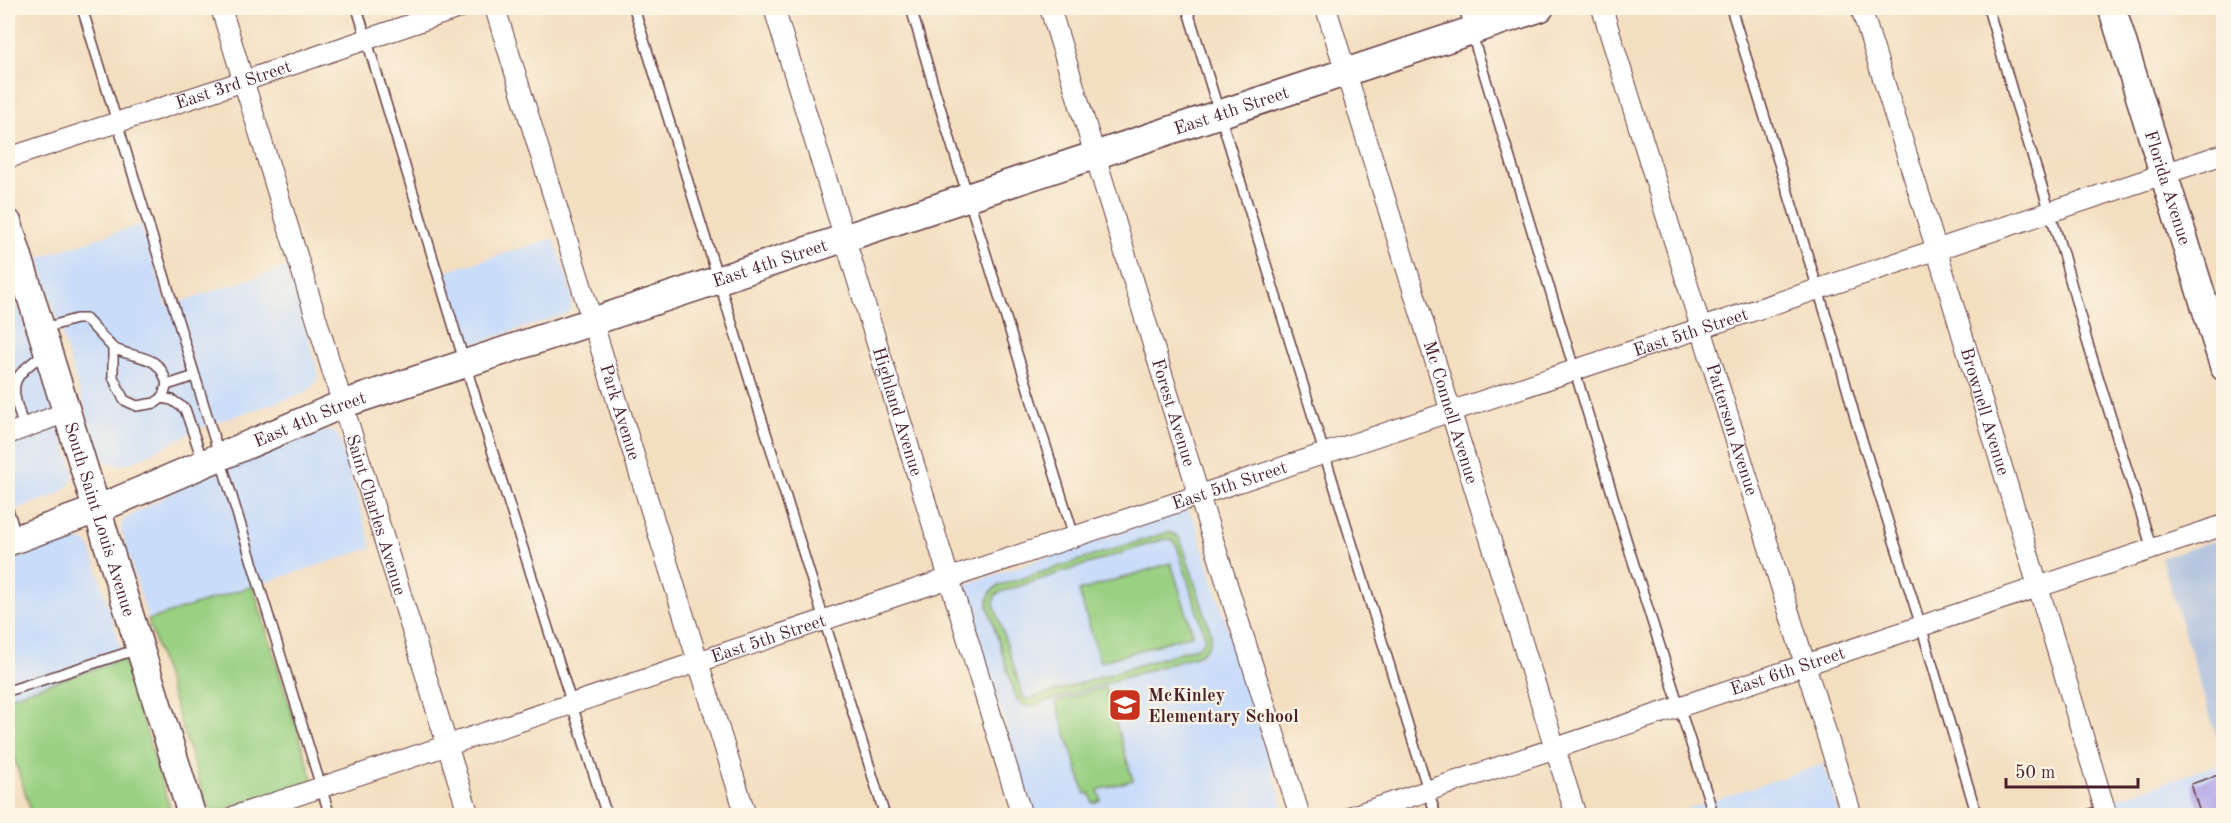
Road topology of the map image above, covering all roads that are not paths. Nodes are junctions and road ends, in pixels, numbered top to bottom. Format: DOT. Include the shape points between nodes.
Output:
graph roads {
  1 [pos="82,8"];
  2 [pos="221,8"];
  3 [pos="357,8"];
  4 [pos="459,8"];
  5 [pos="495,8"];
  6 [pos="634,8"];
  7 [pos="774,8"];
  8 [pos="911,8"];
  9 [pos="1050,8"];
  10 [pos="1187,8"];
  11 [pos="1326,8"];
  12 [pos="1540,8"];
  13 [pos="1602,8"];
  14 [pos="1731,8"];
  15 [pos="1861,8"];
  16 [pos="1988,8"];
  17 [pos="2112,8"];
  18 [pos="1468,19"];
  19 [pos="367,39"];
  20 [pos="1345,72"];
  21 [pos="244,81"];
  22 [pos="1219,114"];
  23 [pos="117,122"];
  24 [pos="2223,154"];
  25 [pos="1095,155"];
  26 [pos="8,158"];
  27 [pos="2164,174"];
  28 [pos="969,197"];
  29 [pos="2050,213"];
  30 [pos="8,223"];
  31 [pos="844,238"];
  32 [pos="1937,250"];
  33 [pos="719,280"];
  34 [pos="1818,290"];
  35 [pos="593,321"];
  36 [pos="1701,329"];
  37 [pos="45,340"];
  38 [pos="112,348"];
  39 [pos="465,364"];
  40 [pos="2223,367"];
  41 [pos="1576,370"];
  42 [pos="195,376"];
  43 [pos="167,385"];
  44 [pos="162,398"];
  45 [pos="344,404"];
  46 [pos="1450,410"];
  47 [pos="67,412"];
  48 [pos="16,431"];
  49 [pos="1323,453"];
  50 [pos="212,461"];
  51 [pos="1199,495"];
  52 [pos="98,509"];
  53 [pos="8,510"];
  54 [pos="2223,525"];
  55 [pos="1074,536"];
  56 [pos="13,540"];
  57 [pos="2152,549"];
  58 [pos="948,578"];
  59 [pos="2037,588"];
  60 [pos="825,619"];
  61 [pos="1922,626"];
  62 [pos="141,648"];
  63 [pos="699,662"];
  64 [pos="1805,664"];
  65 [pos="8,691"];
  66 [pos="572,704"];
  67 [pos="1680,706"];
  68 [pos="447,745"];
  69 [pos="1556,748"];
  70 [pos="321,787"];
  71 [pos="1428,791"];
  72 [pos="2106,812"];
  73 [pos="192,816"];
  74 [pos="235,816"];
  75 [pos="330,816"];
  76 [pos="469,816"];
  77 [pos="607,816"];
  78 [pos="746,816"];
  79 [pos="885,816"];
  80 [pos="1022,816"];
  81 [pos="1300,816"];
  82 [pos="1352,816"];
  83 [pos="1436,816"];
  84 [pos="1576,816"];
  85 [pos="1714,816"];
  86 [pos="1852,816"];
  87 [pos="1977,816"];
  88 [pos="2084,816"];
  1 -- 23 [label="lane"];
  2 -- 21 [label="street, Saint Charles Avenue"];
  3 -- 19 [label="lane"];
  4 -- 19 [label="street, East 3rd Street"];
  5 -- 35 [label="street, Park Avenue"];
  6 -- 33 [label="lane"];
  7 -- 31 [label="street, Highland Avenue"];
  8 -- 28 [label="lane"];
  9 -- 25 [label="street, Forest Avenue"];
  10 -- 22 [label="lane"];
  11 -- 20 [label="street, Mc Connell Avenue"];
  12 -- 18 [label="street, East 4th Street"];
  13 -- 36 [label="street, Patterson Avenue"];
  14 -- 34 [label="lane"];
  15 -- 32 [label="street, Brownell Avenue"];
  16 -- 29 [label="lane"];
  17 -- 27 [label="street, Florida Avenue"];
  18 -- 20 [label="street, East 4th Street"];
  18 -- 41 [label="lane"];
  19 -- 21 [label="street, East 3rd Street"];
  19 -- 39 [label="lane"];
  20 -- 22 [label="street, East 4th Street"];
  20 -- 46 [label="street, Mc Connell Avenue"];
  21 -- 23 [label="street, East 3rd Street"];
  21 -- 45 [label="street, Saint Charles Avenue"];
  22 -- 25 [label="street, East 4th Street"];
  22 -- 49 [label="lane"];
  23 -- 26 [label="street, East 3rd Street"];
  23 -- 42 [label="lane"];
  24 -- 27 [label="street, East 5th Street"];
  25 -- 28 [label="street, East 4th Street"];
  25 -- 51 [label="street, Forest Avenue"];
  27 -- 29 [label="street, East 5th Street"];
  27 -- 40 [label="street, Florida Avenue"];
  28 -- 31 [label="street, East 4th Street"];
  28 -- 55 [label="lane"];
  29 -- 32 [label="street, East 5th Street"];
  29 -- 57 [label="lane"];
  30 -- 37 [label="street, South Saint Louis Avenue"];
  31 -- 33 [label="street, East 4th Street"];
  31 -- 58 [label="street, Highland Avenue"];
  32 -- 34 [label="street, East 5th Street"];
  32 -- 59 [label="street, Brownell Avenue"];
  33 -- 35 [label="street, East 4th Street"];
  33 -- 60 [label="lane"];
  34 -- 36 [label="street, East 5th Street"];
  34 -- 61 [label="lane"];
  35 -- 39 [label="street, East 4th Street"];
  35 -- 63 [label="street, Park Avenue"];
  36 -- 41 [label="street, East 5th Street"];
  36 -- 64 [label="street, Patterson Avenue"];
  37 -- 38 [label="lane" via="76,319 86,319"];
  37 -- 47 [label="street, South Saint Louis Avenue"];
  37 -- 48 [label="lane" via="15,381"];
  38 -- 43 [label="lane" via="146,357 163,373"];
  38 -- 44 [label="lane" via="113,377 124,400 137,406"];
  39 -- 45 [label="street, East 4th Street"];
  39 -- 66 [label="lane"];
  41 -- 46 [label="street, East 5th Street"];
  41 -- 67 [label="lane"];
  42 -- 43 [label="lane"];
  42 -- 50 [label="lane"];
  43 -- 44 [label="lane"];
  44 -- 50 [label="lane" via="185,409"];
  45 -- 50 [label="street, East 4th Street"];
  45 -- 68 [label="street, Saint Charles Avenue"];
  46 -- 49 [label="street, East 5th Street"];
  46 -- 69 [label="street, Mc Connell Avenue"];
  47 -- 48 [label="street"];
  47 -- 52 [label="street, South Saint Louis Avenue"];
  49 -- 51 [label="street, East 5th Street"];
  49 -- 71 [label="lane"];
  50 -- 52 [label="street, East 4th Street"];
  50 -- 70 [label="lane"];
  51 -- 55 [label="street, East 5th Street"];
  51 -- 81 [label="street, Forest Avenue"];
  52 -- 56 [label="street, East 4th Street"];
  52 -- 62 [label="street, South Saint Louis Avenue"];
  53 -- 56 [label="lane"];
  54 -- 57 [label="street, East 6th Street"];
  55 -- 58 [label="street, East 5th Street"];
  57 -- 59 [label="street, East 6th Street"];
  58 -- 60 [label="street, East 5th Street"];
  58 -- 80 [label="street, Highland Avenue"];
  59 -- 61 [label="street, East 6th Street"];
  59 -- 72 [label="street, Brownell Avenue"];
  60 -- 63 [label="street, East 5th Street"];
  60 -- 79 [label="lane"];
  61 -- 64 [label="street, East 6th Street"];
  61 -- 87 [label="lane"];
  62 -- 65 [label="lane"];
  62 -- 73 [label="street, South Saint Louis Avenue"];
  63 -- 66 [label="street, East 5th Street"];
  63 -- 78 [label="street, Park Avenue"];
  64 -- 67 [label="street, East 6th Street"];
  64 -- 86 [label="street, Patterson Avenue"];
  66 -- 68 [label="street, East 5th Street"];
  66 -- 77 [label="lane"];
  67 -- 69 [label="street, East 6th Street"];
  67 -- 85 [label="lane"];
  68 -- 70 [label="street, East 5th Street"];
  68 -- 76 [label="street, Saint Charles Avenue"];
  69 -- 71 [label="street, East 6th Street"];
  69 -- 84 [label="street, Mc Connell Avenue"];
  70 -- 74 [label="street, East 5th Street"];
  70 -- 75 [label="lane"];
  71 -- 82 [label="street, East 6th Street"];
  71 -- 83 [label="lane"];
  72 -- 88 [label="lane"];
}
